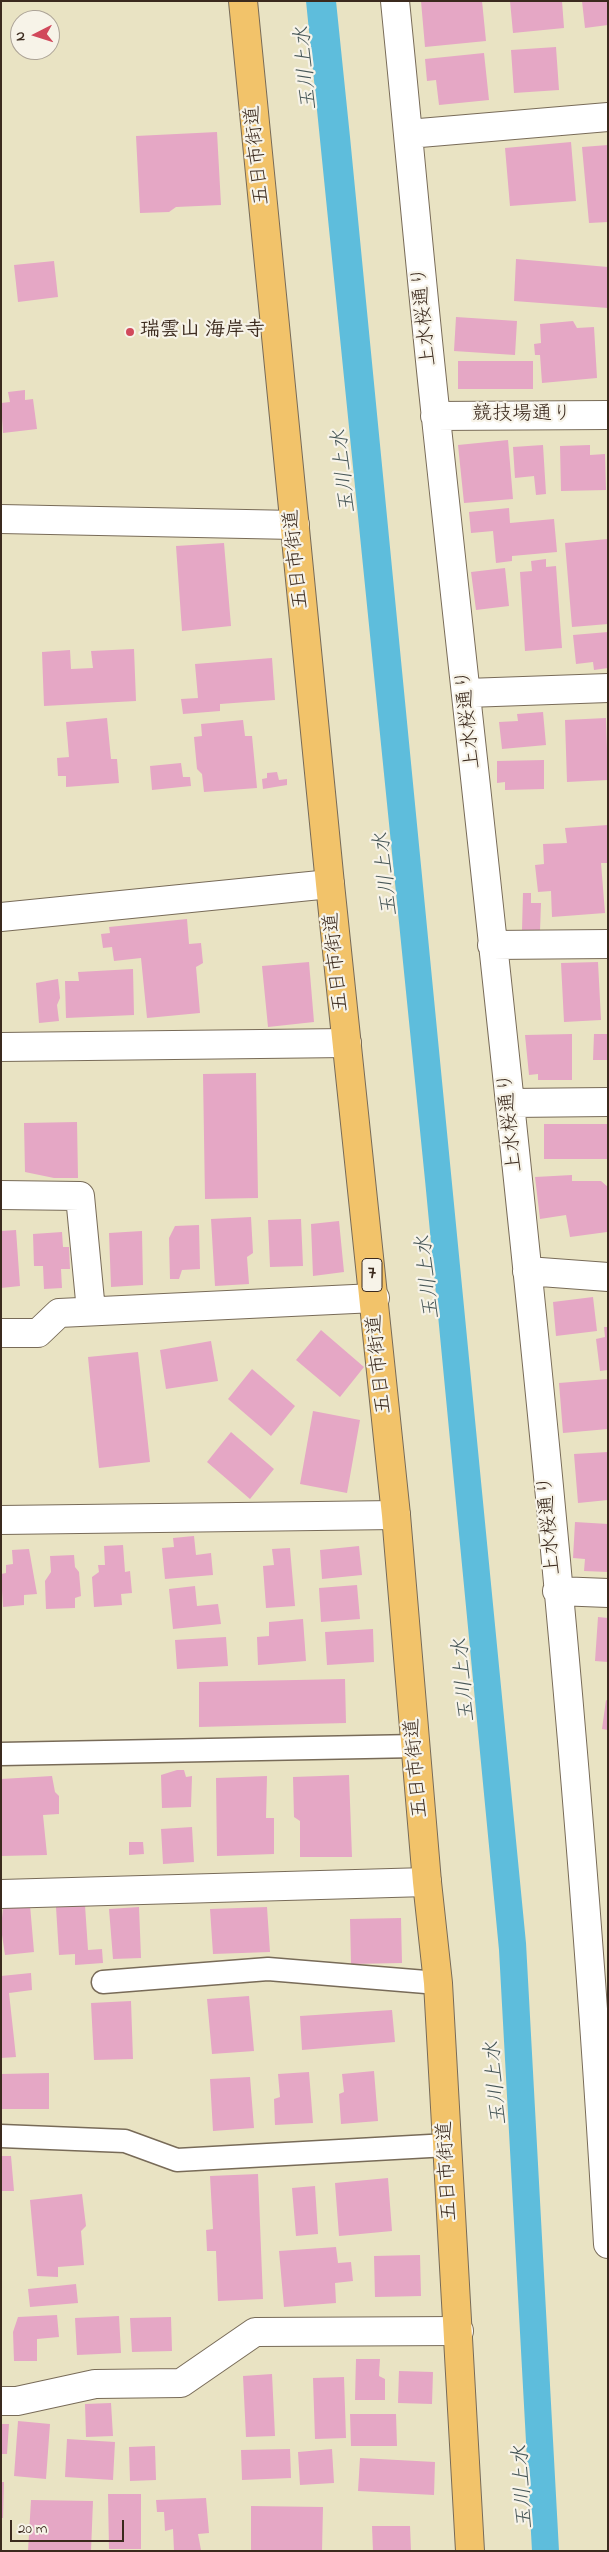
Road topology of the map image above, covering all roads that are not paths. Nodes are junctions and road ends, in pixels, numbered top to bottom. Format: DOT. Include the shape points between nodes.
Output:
graph roads {
  1 [pos="243,1"];
  2 [pos="396,1"];
  3 [pos="608,117"];
  4 [pos="408,134"];
  5 [pos="608,415"];
  6 [pos="435,416"];
  7 [pos="1,519"];
  8 [pos="295,525"];
  9 [pos="608,688"];
  10 [pos="467,693"];
  11 [pos="330,884"];
  12 [pos="1,917"];
  13 [pos="608,944"];
  14 [pos="492,945"];
  15 [pos="346,1043"];
  16 [pos="1,1047"];
  17 [pos="608,1102"];
  18 [pos="510,1104"];
  19 [pos="1,1195"];
  20 [pos="527,1271"];
  21 [pos="608,1277"];
  22 [pos="374,1298"];
  23 [pos="91,1311"];
  24 [pos="1,1333"];
  25 [pos="396,1515"];
  26 [pos="1,1520"];
  27 [pos="557,1591"];
  28 [pos="608,1593"];
  29 [pos="417,1746"];
  30 [pos="1,1754"];
  31 [pos="427,1882"];
  32 [pos="1,1894"];
  33 [pos="103,1982"];
  34 [pos="438,1983"];
  35 [pos="602,2040"];
  36 [pos="1,2136"];
  37 [pos="448,2145"];
  38 [pos="608,2244"];
  39 [pos="459,2331"];
  40 [pos="1,2401"];
  41 [pos="470,2551"];
  1 -- 8 [label="main road, 五日市街道 / 7"];
  2 -- 4 [label="street, 上水桜通り"];
  3 -- 4 [label="street"];
  4 -- 6 [label="street, 上水桜通り"];
  5 -- 6 [label="street, 競技場通り"];
  6 -- 10 [label="street, 上水桜通り"];
  7 -- 8 [label="street"];
  8 -- 11 [label="main road, 五日市街道 / 7"];
  9 -- 10 [label="street"];
  10 -- 14 [label="street, 上水桜通り"];
  11 -- 12 [label="street"];
  11 -- 15 [label="main road, 五日市街道 / 7"];
  13 -- 14 [label="street"];
  14 -- 18 [label="street, 上水桜通り"];
  15 -- 16 [label="street"];
  15 -- 22 [label="main road, 五日市街道 / 7"];
  17 -- 18 [label="street"];
  18 -- 20 [label="street, 上水桜通り"];
  19 -- 23 [label="street" via="80,1196"];
  20 -- 21 [label="street"];
  20 -- 27 [label="street, 上水桜通り"];
  22 -- 23 [label="street"];
  22 -- 25 [label="main road, 五日市街道 / 7"];
  23 -- 24 [label="street" via="59,1313 38,1332"];
  25 -- 26 [label="street"];
  25 -- 29 [label="main road, 五日市街道 / 7"];
  27 -- 28 [label="street"];
  27 -- 35 [label="street, 上水桜通り"];
  29 -- 30 [label="lane"];
  29 -- 31 [label="main road, 五日市街道 / 7"];
  31 -- 32 [label="street"];
  31 -- 34 [label="main road, 五日市街道 / 7"];
  33 -- 34 [label="lane" via="268,1969"];
  34 -- 37 [label="main road, 五日市街道 / 7"];
  35 -- 38 [label="street, 上水桜通り"];
  36 -- 37 [label="lane" via="125,2141 177,2160"];
  37 -- 39 [label="main road, 五日市街道 / 7"];
  39 -- 40 [label="street" via="255,2332 181,2383 95,2384 17,2401"];
  39 -- 41 [label="main road, 五日市街道 / 7"];
}
